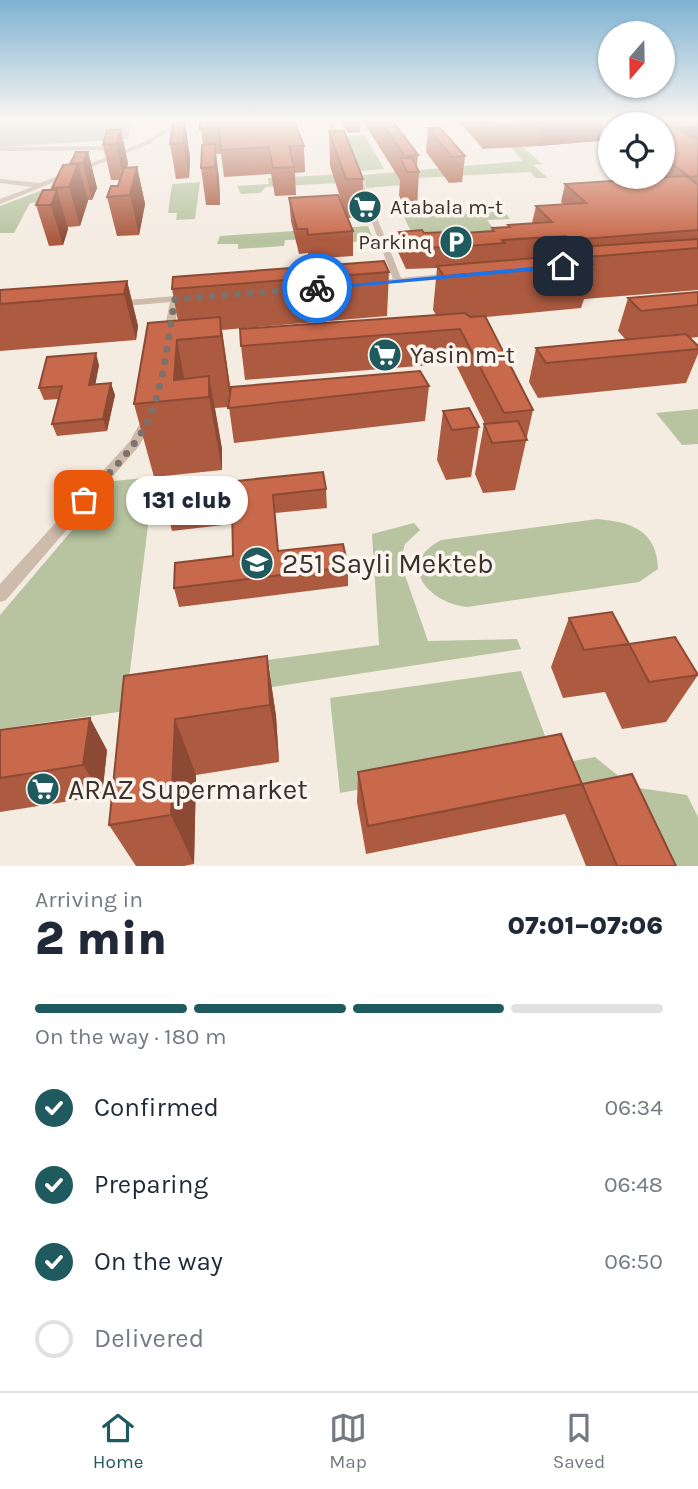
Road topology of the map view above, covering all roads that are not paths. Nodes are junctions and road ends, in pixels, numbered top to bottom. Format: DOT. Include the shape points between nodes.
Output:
graph roads {
  1 [pos="107,159"];
  2 [pos="356,171"];
  3 [pos="0,181"];
  4 [pos="42,186"];
  5 [pos="363,190"];
  6 [pos="0,202"];
  7 [pos="468,275"];
  8 [pos="398,281"];
  9 [pos="362,284"];
  10 [pos="195,298"];
  11 [pos="175,299"];
  12 [pos="108,305"];
  13 [pos="165,353"];
  14 [pos="154,401"];
  15 [pos="0,595"];
  1 -- 4 [label="street"];
  2 -- 5 [label="street"];
  3 -- 4 [label="street"];
  4 -- 6 [label="street"];
  5 -- 8 [label="street"];
  7 -- 8 [label="street"];
  8 -- 9 [label="street"];
  10 -- 11 [label="street"];
  11 -- 12 [label="street"];
  11 -- 13 [label="street"];
  14 -- 15 [label="street" via="135,443"];
}
